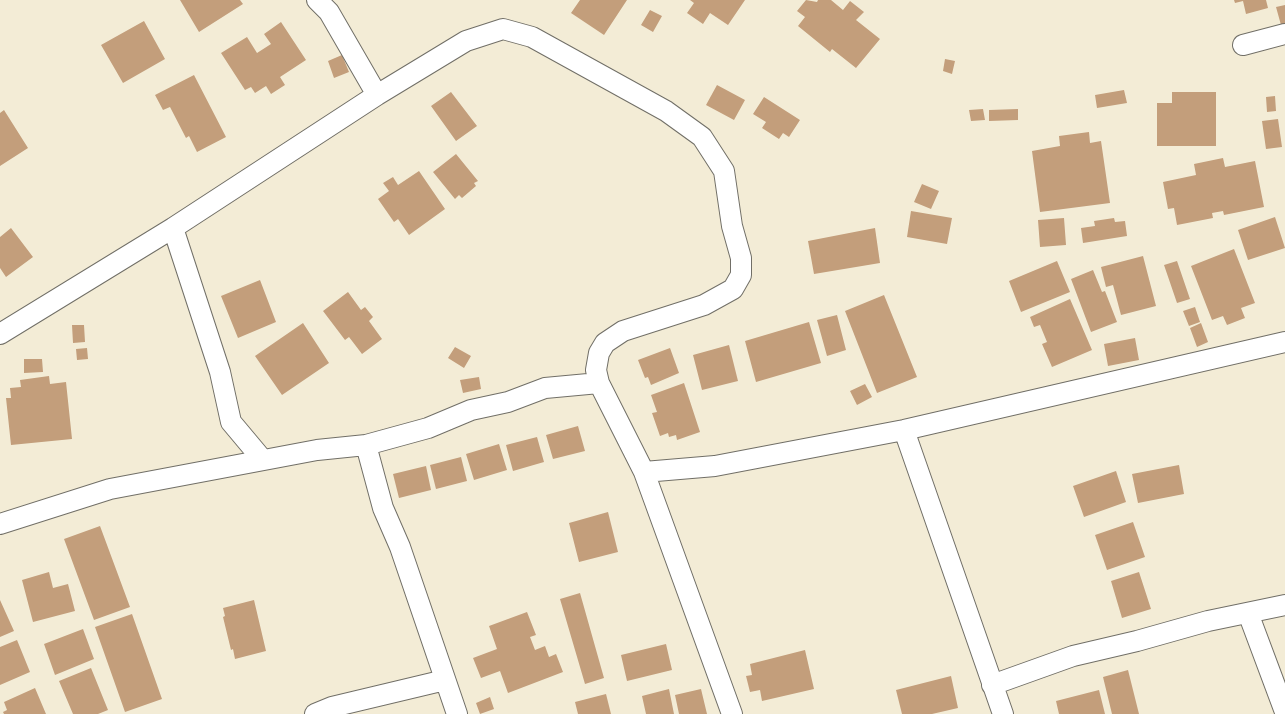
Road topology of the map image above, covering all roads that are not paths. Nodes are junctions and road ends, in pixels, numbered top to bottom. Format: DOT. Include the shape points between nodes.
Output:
graph roads {
  1 [pos="317,0"];
  2 [pos="1285,34"];
  3 [pos="1242,45"];
  4 [pos="377,95"];
  5 [pos="173,228"];
  6 [pos="0,334"];
  7 [pos="1285,342"];
  8 [pos="599,383"];
  9 [pos="904,430"];
  10 [pos="366,445"];
  11 [pos="262,459"];
  12 [pos="644,472"];
  13 [pos="0,524"];
  14 [pos="1285,606"];
  15 [pos="1248,613"];
  16 [pos="445,680"];
  17 [pos="992,685"];
  18 [pos="1285,712"];
  19 [pos="315,714"];
  20 [pos="457,714"];
  21 [pos="732,714"];
  22 [pos="1003,714"];
  1 -- 4 [label="street" via="329,12"];
  2 -- 3 [label="street"];
  4 -- 5 [label="street"];
  4 -- 8 [label="street" via="466,41 503,29 532,38 587,67 666,111 702,137 724,171 732,226 741,258 741,275 733,289 704,305 624,331 605,343 599,353 596,370"];
  5 -- 6 [label="street"];
  5 -- 11 [label="street" via="220,372 231,422"];
  7 -- 9 [label="street"];
  8 -- 10 [label="street" via="545,388 508,402 471,410 428,428"];
  8 -- 12 [label="street"];
  9 -- 12 [label="street" via="715,466"];
  9 -- 17 [label="street"];
  10 -- 11 [label="street"];
  10 -- 16 [label="street" via="383,508 400,547"];
  11 -- 13 [label="street" via="110,489"];
  12 -- 21 [label="street"];
  14 -- 15 [label="street"];
  15 -- 17 [label="street" via="1073,656"];
  15 -- 18 [label="street"];
  16 -- 19 [label="street" via="332,707"];
  16 -- 20 [label="street"];
  17 -- 22 [label="street"];
}
